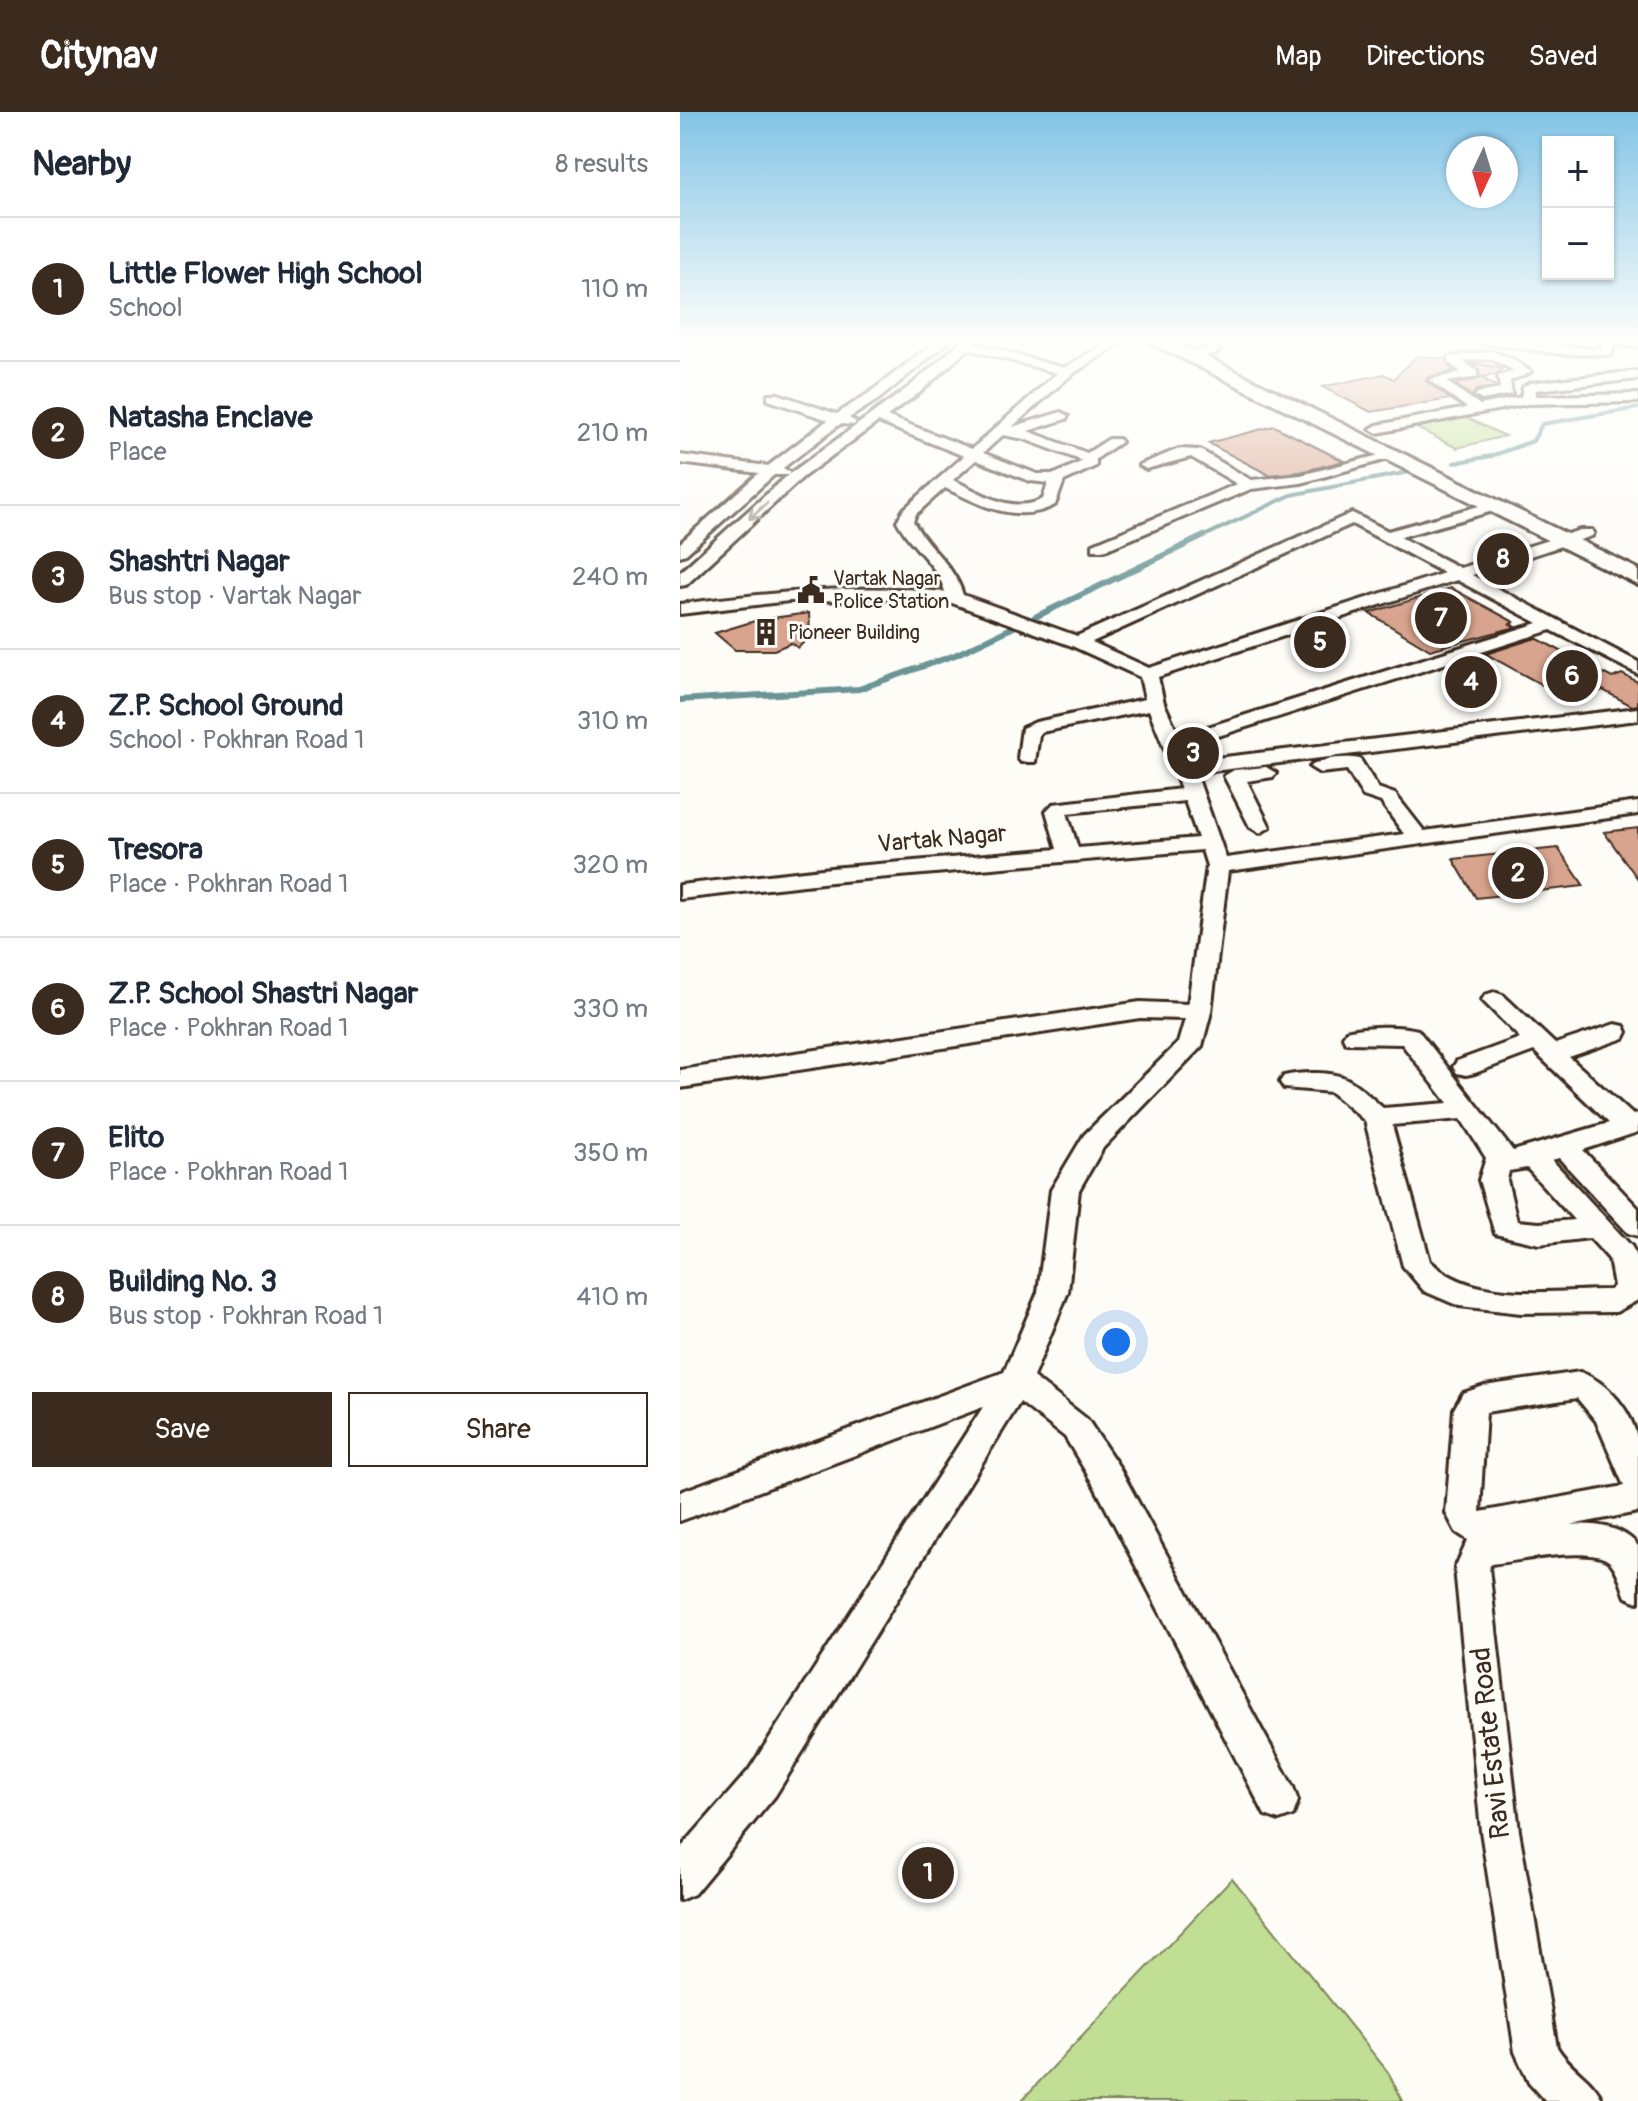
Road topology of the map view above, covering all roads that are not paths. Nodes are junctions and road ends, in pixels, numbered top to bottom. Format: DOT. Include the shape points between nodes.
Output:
graph roads {
  1 [pos="821,432"];
  2 [pos="856,432"];
  3 [pos="913,432"];
  4 [pos="1006,432"];
  5 [pos="1351,432"];
  6 [pos="1383,432"];
  7 [pos="1114,442"];
  8 [pos="1395,455"];
  9 [pos="972,456"];
  10 [pos="1088,458"];
  11 [pos="680,459"];
  12 [pos="1146,465"];
  13 [pos="770,471"];
  14 [pos="798,474"];
  15 [pos="1057,479"];
  16 [pos="943,481"];
  17 [pos="1248,485"];
  18 [pos="1495,506"];
  19 [pos="1586,533"];
  20 [pos="1387,536"];
  21 [pos="1563,541"];
  22 [pos="1099,547"];
  23 [pos="680,551"];
  24 [pos="1638,559"];
  25 [pos="1459,574"];
  26 [pos="1638,578"];
  27 [pos="680,581"];
  28 [pos="955,598"];
  29 [pos="680,609"];
  30 [pos="1553,624"];
  31 [pos="1078,642"];
  32 [pos="1638,669"];
  33 [pos="1148,674"];
  34 [pos="1155,703"];
  35 [pos="1638,714"];
  36 [pos="1174,744"];
  37 [pos="1349,756"];
  38 [pos="1028,758"];
  39 [pos="1184,768"];
  40 [pos="1231,770"];
  41 [pos="1193,794"];
  42 [pos="1638,808"];
  43 [pos="1260,827"];
  44 [pos="1419,839"];
  45 [pos="1069,855"];
  46 [pos="1213,855"];
  47 [pos="680,892"];
  48 [pos="1494,1000"];
  49 [pos="1199,1012"];
  50 [pos="1615,1032"];
  51 [pos="1355,1037"];
  52 [pos="1544,1048"];
  53 [pos="1466,1067"];
  54 [pos="680,1079"];
  55 [pos="1293,1082"];
  56 [pos="1468,1110"];
  57 [pos="1377,1117"];
  58 [pos="1633,1125"];
  59 [pos="1564,1146"];
  60 [pos="1500,1155"];
  61 [pos="1533,1157"];
  62 [pos="1638,1226"];
  63 [pos="1598,1227"];
  64 [pos="1016,1381"];
  65 [pos="1638,1481"];
  66 [pos="1638,1498"];
  67 [pos="680,1507"];
  68 [pos="1638,1586"];
  69 [pos="1279,1801"];
  70 [pos="680,1880"];
  71 [pos="1581,2101"];
  1 -- 13 [label="street"];
  2 -- 14 [label="street"];
  3 -- 9 [label="street"];
  4 -- 9 [label="street"];
  4 -- 10 [label="street"];
  5 -- 8 [label="main road"];
  6 -- 19 [label="main road"];
  7 -- 10 [label="street"];
  8 -- 17 [label="street" via="1301,479"];
  8 -- 18 [label="main road"];
  9 -- 15 [label="street" via="1035,478"];
  9 -- 16 [label="street"];
  10 -- 15 [label="street" via="1087,467"];
  11 -- 13 [label="street"];
  12 -- 17 [label="street" via="1195,453"];
  13 -- 14 [label="street"];
  13 -- 23 [label="street"];
  14 -- 27 [label="street, one-way"];
  15 -- 16 [label="street" via="1050,502 1020,512"];
  16 -- 28 [label="street" via="905,521 912,538 948,573"];
  17 -- 22 [label="street"];
  18 -- 20 [label="street"];
  18 -- 21 [label="main road"];
  19 -- 21 [label="street"];
  19 -- 24 [label="main road"];
  20 -- 25 [label="street"];
  20 -- 31 [label="street" via="1352,518"];
  21 -- 25 [label="street"];
  21 -- 26 [label="main road"];
  25 -- 30 [label="street"];
  25 -- 33 [label="street"];
  28 -- 29 [label="street" via="803,596"];
  28 -- 31 [label="street"];
  30 -- 32 [label="street"];
  30 -- 36 [label="street"];
  31 -- 33 [label="street"];
  33 -- 34 [label="street"];
  34 -- 36 [label="street"];
  34 -- 38 [label="street" via="1036,728 1029,732"];
  35 -- 37 [label="street"];
  36 -- 39 [label="street"];
  37 -- 40 [label="street"];
  37 -- 44 [label="street" via="1370,792 1388,798"];
  39 -- 40 [label="street"];
  39 -- 41 [label="street"];
  40 -- 43 [label="street"];
  41 -- 45 [label="street" via="1060,808 1056,811"];
  41 -- 46 [label="street"];
  42 -- 44 [label="street, Vartak Nagar"];
  44 -- 46 [label="street, Vartak Nagar"];
  45 -- 46 [label="street, Vartak Nagar"];
  45 -- 47 [label="street, Vartak Nagar"];
  46 -- 49 [label="street"];
  48 -- 52 [label="street"];
  49 -- 54 [label="street" via="1140,1010"];
  49 -- 64 [label="street" via="1190,1046 1093,1142 1065,1190 1053,1292"];
  50 -- 52 [label="street"];
  51 -- 56 [label="street" via="1409,1036"];
  52 -- 53 [label="street"];
  52 -- 58 [label="street"];
  55 -- 57 [label="street" via="1337,1084"];
  56 -- 57 [label="street"];
  56 -- 60 [label="street"];
  57 -- 63 [label="street" via="1417,1266 1434,1283 1459,1295 1521,1302 1616,1301 1630,1290 1629,1281 1622,1255"];
  58 -- 59 [label="street"];
  59 -- 61 [label="street"];
  59 -- 62 [label="street"];
  60 -- 61 [label="street" via="1507,1161"];
  60 -- 63 [label="street" via="1493,1180 1505,1227 1533,1235"];
  61 -- 63 [label="street"];
  64 -- 67 [label="street"];
  64 -- 69 [label="street" via="1076,1428 1107,1477"];
  64 -- 70 [label="street" via="762,1783"];
  65 -- 66 [label="street" via="1601,1400 1589,1387 1484,1399 1470,1409 1463,1513 1478,1529"];
  68 -- 71 [label="street, Ravi Estate Road" via="1621,1550 1594,1538 1481,1550 1472,1568 1500,1831 1536,2052 1558,2087"];
}
